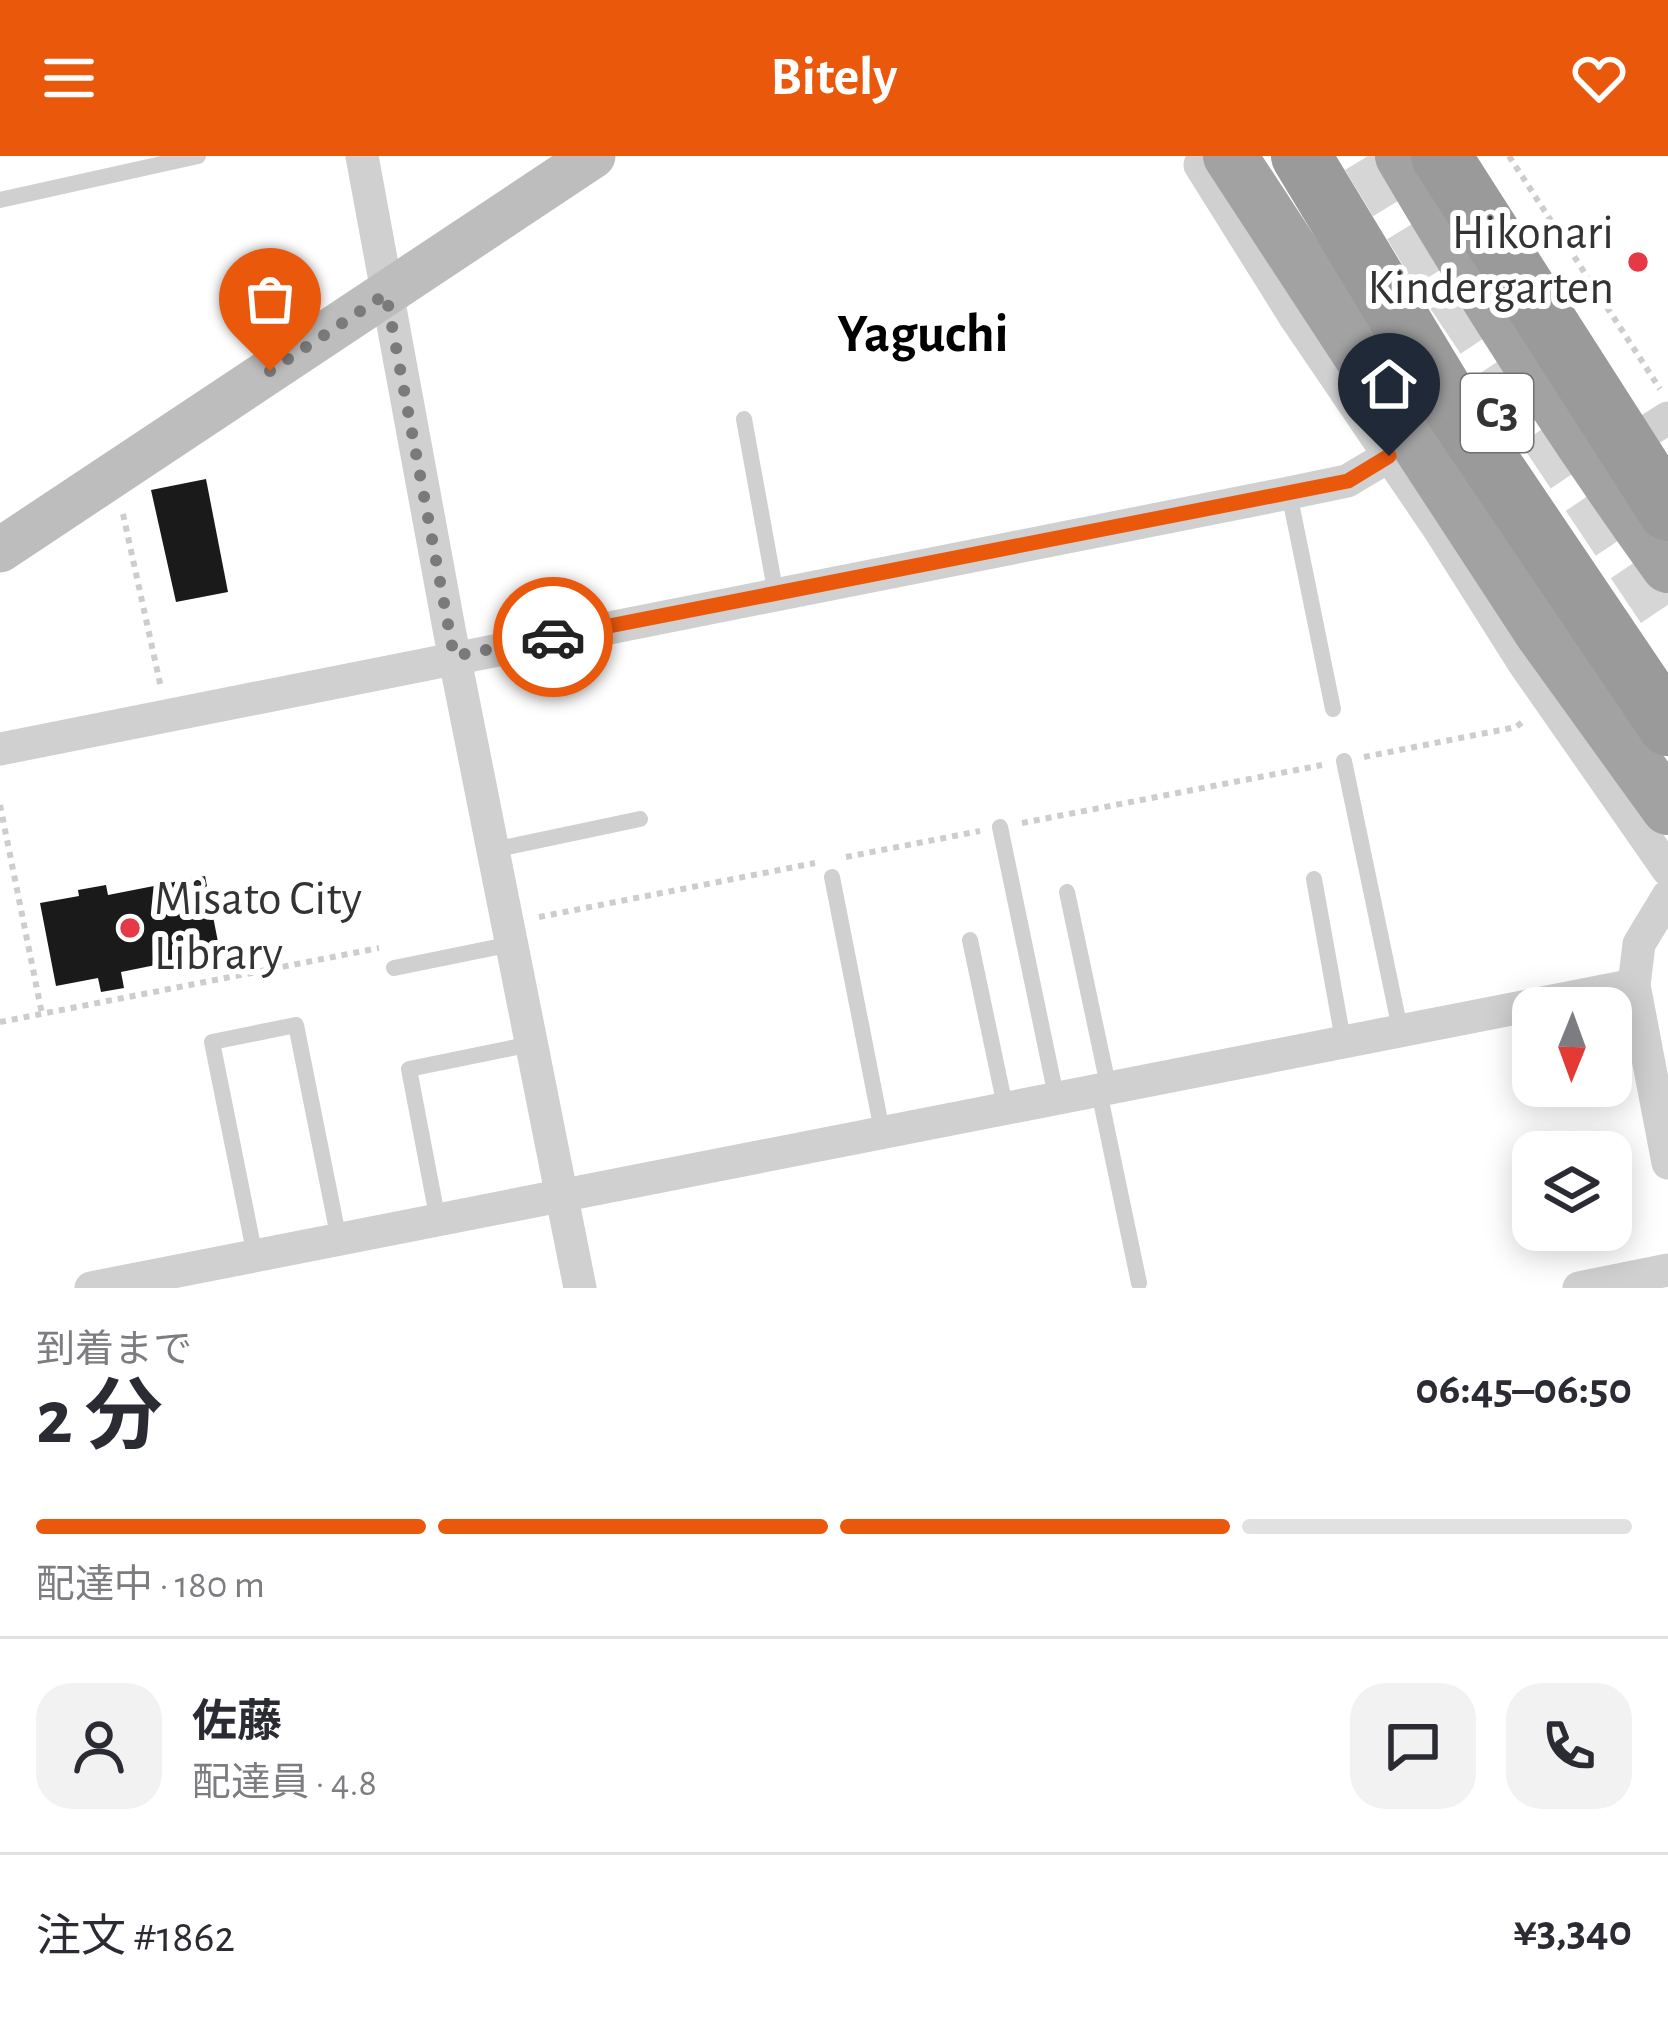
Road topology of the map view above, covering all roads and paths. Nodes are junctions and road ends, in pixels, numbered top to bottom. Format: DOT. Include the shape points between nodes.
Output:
graph roads {
  1 [pos="198,156"];
  2 [pos="362,156"];
  3 [pos="593,156"];
  4 [pos="1300,156"];
  5 [pos="1336,156"];
  6 [pos="1402,156"];
  7 [pos="1441,156"];
  8 [pos="1475,156"];
  9 [pos="1509,156"];
  10 [pos="1207,158"];
  11 [pos="0,200"];
  12 [pos="386,294"];
  13 [pos="744,419"];
  14 [pos="1663,427"];
  15 [pos="1389,456"];
  16 [pos="1289,493"];
  17 [pos="120,502"];
  18 [pos="1668,511"];
  19 [pos="0,550"];
  20 [pos="1668,566"];
  21 [pos="776,595"];
  22 [pos="1532,647"];
  23 [pos="454,656"];
  24 [pos="1668,664"];
  25 [pos="1333,709"];
  26 [pos="167,715"];
  27 [pos="1527,718"];
  28 [pos="1661,744"];
  29 [pos="0,749"];
  30 [pos="1344,760"];
  31 [pos="0,805"];
  32 [pos="1668,808"];
  33 [pos="640,819"];
  34 [pos="1000,827"];
  35 [pos="493,850"];
  36 [pos="842,858"];
  37 [pos="819,862"];
  38 [pos="1668,870"];
  39 [pos="832,877"];
  40 [pos="1314,879"];
  41 [pos="1067,892"];
  42 [pos="1668,896"];
  43 [pos="509,933"];
  44 [pos="970,940"];
  45 [pos="384,947"];
  46 [pos="394,968"];
  47 [pos="1634,985"];
  48 [pos="42,1014"];
  49 [pos="0,1022"];
  50 [pos="1400,1029"];
  51 [pos="1343,1040"];
  52 [pos="531,1044"];
  53 [pos="1103,1086"];
  54 [pos="1056,1096"];
  55 [pos="1005,1106"];
  56 [pos="882,1131"];
  57 [pos="1668,1163"];
  58 [pos="562,1196"];
  59 [pos="438,1221"];
  60 [pos="339,1240"];
  61 [pos="255,1256"];
  62 [pos="1668,1270"];
  63 [pos="1139,1283"];
  64 [pos="91,1288"];
  65 [pos="580,1288"];
  66 [pos="1579,1288"];
  1 -- 11 [label="lane"];
  2 -- 12 [label="street"];
  3 -- 12 [label="main road"];
  4 -- 28 [label="highway, C3"];
  5 -- 24 [label="highway, C3"];
  6 -- 20 [label="highway"];
  7 -- 18 [label="highway"];
  8 -- 14 [label="street"];
  9 -- 14 [label="path"];
  10 -- 15 [label="street" via="1295,317"];
  10 -- 22 [label="highway"];
  12 -- 19 [label="main road"];
  12 -- 23 [label="street"];
  13 -- 21 [label="lane"];
  15 -- 16 [label="street" via="1348,481"];
  15 -- 22 [label="street"];
  16 -- 21 [label="street"];
  16 -- 25 [label="lane"];
  17 -- 26 [label="path"];
  21 -- 23 [label="street"];
  22 -- 32 [label="highway"];
  22 -- 38 [label="street"];
  23 -- 26 [label="street"];
  23 -- 35 [label="street"];
  26 -- 29 [label="street"];
  27 -- 30 [label="path" via="1516,727"];
  30 -- 34 [label="path"];
  30 -- 50 [label="lane"];
  31 -- 48 [label="path"];
  33 -- 35 [label="lane"];
  34 -- 36 [label="path"];
  34 -- 54 [label="lane"];
  35 -- 43 [label="street"];
  37 -- 43 [label="path"];
  39 -- 56 [label="lane"];
  40 -- 51 [label="lane"];
  41 -- 53 [label="lane"];
  42 -- 47 [label="street" via="1640,944"];
  43 -- 46 [label="lane"];
  43 -- 52 [label="street"];
  44 -- 55 [label="lane"];
  45 -- 48 [label="path"];
  47 -- 50 [label="street"];
  47 -- 57 [label="street"];
  48 -- 49 [label="path"];
  50 -- 51 [label="street"];
  51 -- 53 [label="street"];
  52 -- 58 [label="street"];
  52 -- 59 [label="lane" via="409,1069"];
  53 -- 54 [label="street"];
  53 -- 63 [label="lane"];
  54 -- 55 [label="street"];
  55 -- 56 [label="street"];
  56 -- 58 [label="street"];
  58 -- 59 [label="street"];
  58 -- 65 [label="street"];
  59 -- 60 [label="street"];
  60 -- 61 [label="street"];
  60 -- 61 [label="lane" via="296,1025 212,1042"];
  61 -- 64 [label="street"];
  62 -- 66 [label="street"];
}
